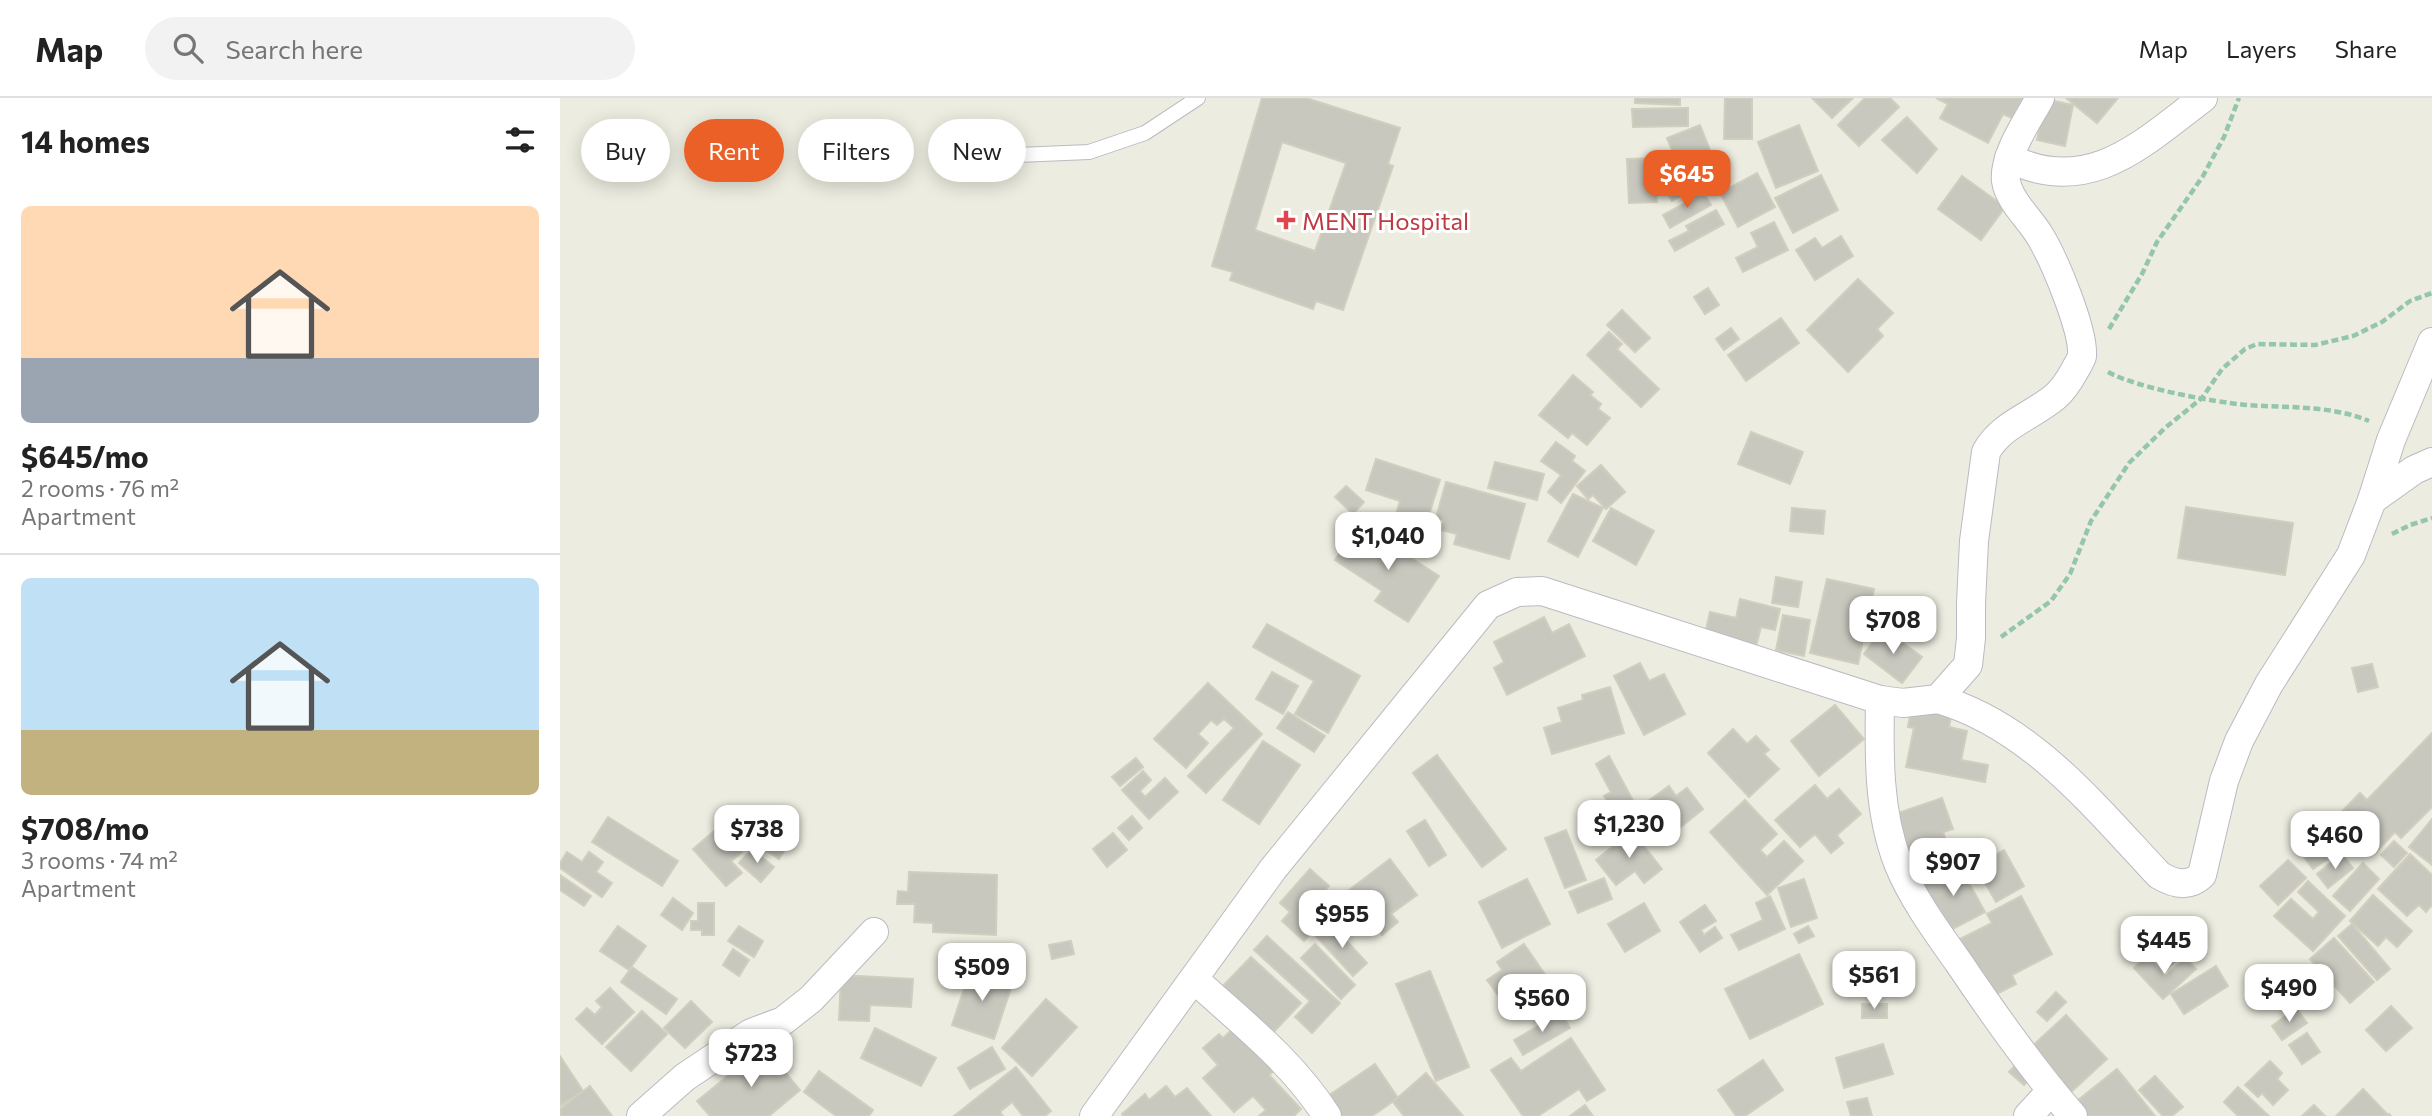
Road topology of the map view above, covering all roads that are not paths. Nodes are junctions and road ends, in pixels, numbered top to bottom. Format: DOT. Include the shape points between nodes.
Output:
graph roads {
  1 [pos="1198,98"];
  2 [pos="2040,98"];
  3 [pos="2203,98"];
  4 [pos="1026,155"];
  5 [pos="2009,158"];
  6 [pos="2432,342"];
  7 [pos="2432,462"];
  8 [pos="2372,500"];
  9 [pos="1938,699"];
  10 [pos="1880,700"];
  11 [pos="874,932"];
  12 [pos="1194,979"];
  13 [pos="2051,1091"];
  14 [pos="641,1116"];
  15 [pos="1094,1116"];
  16 [pos="1327,1116"];
  17 [pos="2028,1116"];
  18 [pos="2073,1116"];
  1 -- 4 [label="lane" via="1145,133 1089,152"];
  2 -- 5 [label="street"];
  3 -- 5 [label="street" via="2121,158 2087,170 2041,170"];
  5 -- 9 [label="street" via="2006,181 2010,192 2040,236 2060,277 2082,357 2057,396 2004,430 1986,452 1974,541 1968,665"];
  6 -- 8 [label="street" via="2390,440"];
  7 -- 8 [label="street"];
  8 -- 9 [label="street" via="2351,555 2269,684 2239,741 2224,781 2202,875 2195,881 2172,883 2159,875 2032,748 1964,707"];
  9 -- 10 [label="street"];
  10 -- 12 [label="street" via="1542,591 1517,592 1488,605 1273,869"];
  10 -- 13 [label="street" via="1879,776 1898,863 1945,943"];
  11 -- 14 [label="street" via="811,999 783,1021 751,1033 685,1077"];
  12 -- 15 [label="street"];
  12 -- 16 [label="street" via="1261,1038 1302,1081"];
  13 -- 17 [label="street"];
  13 -- 18 [label="street"];
}
